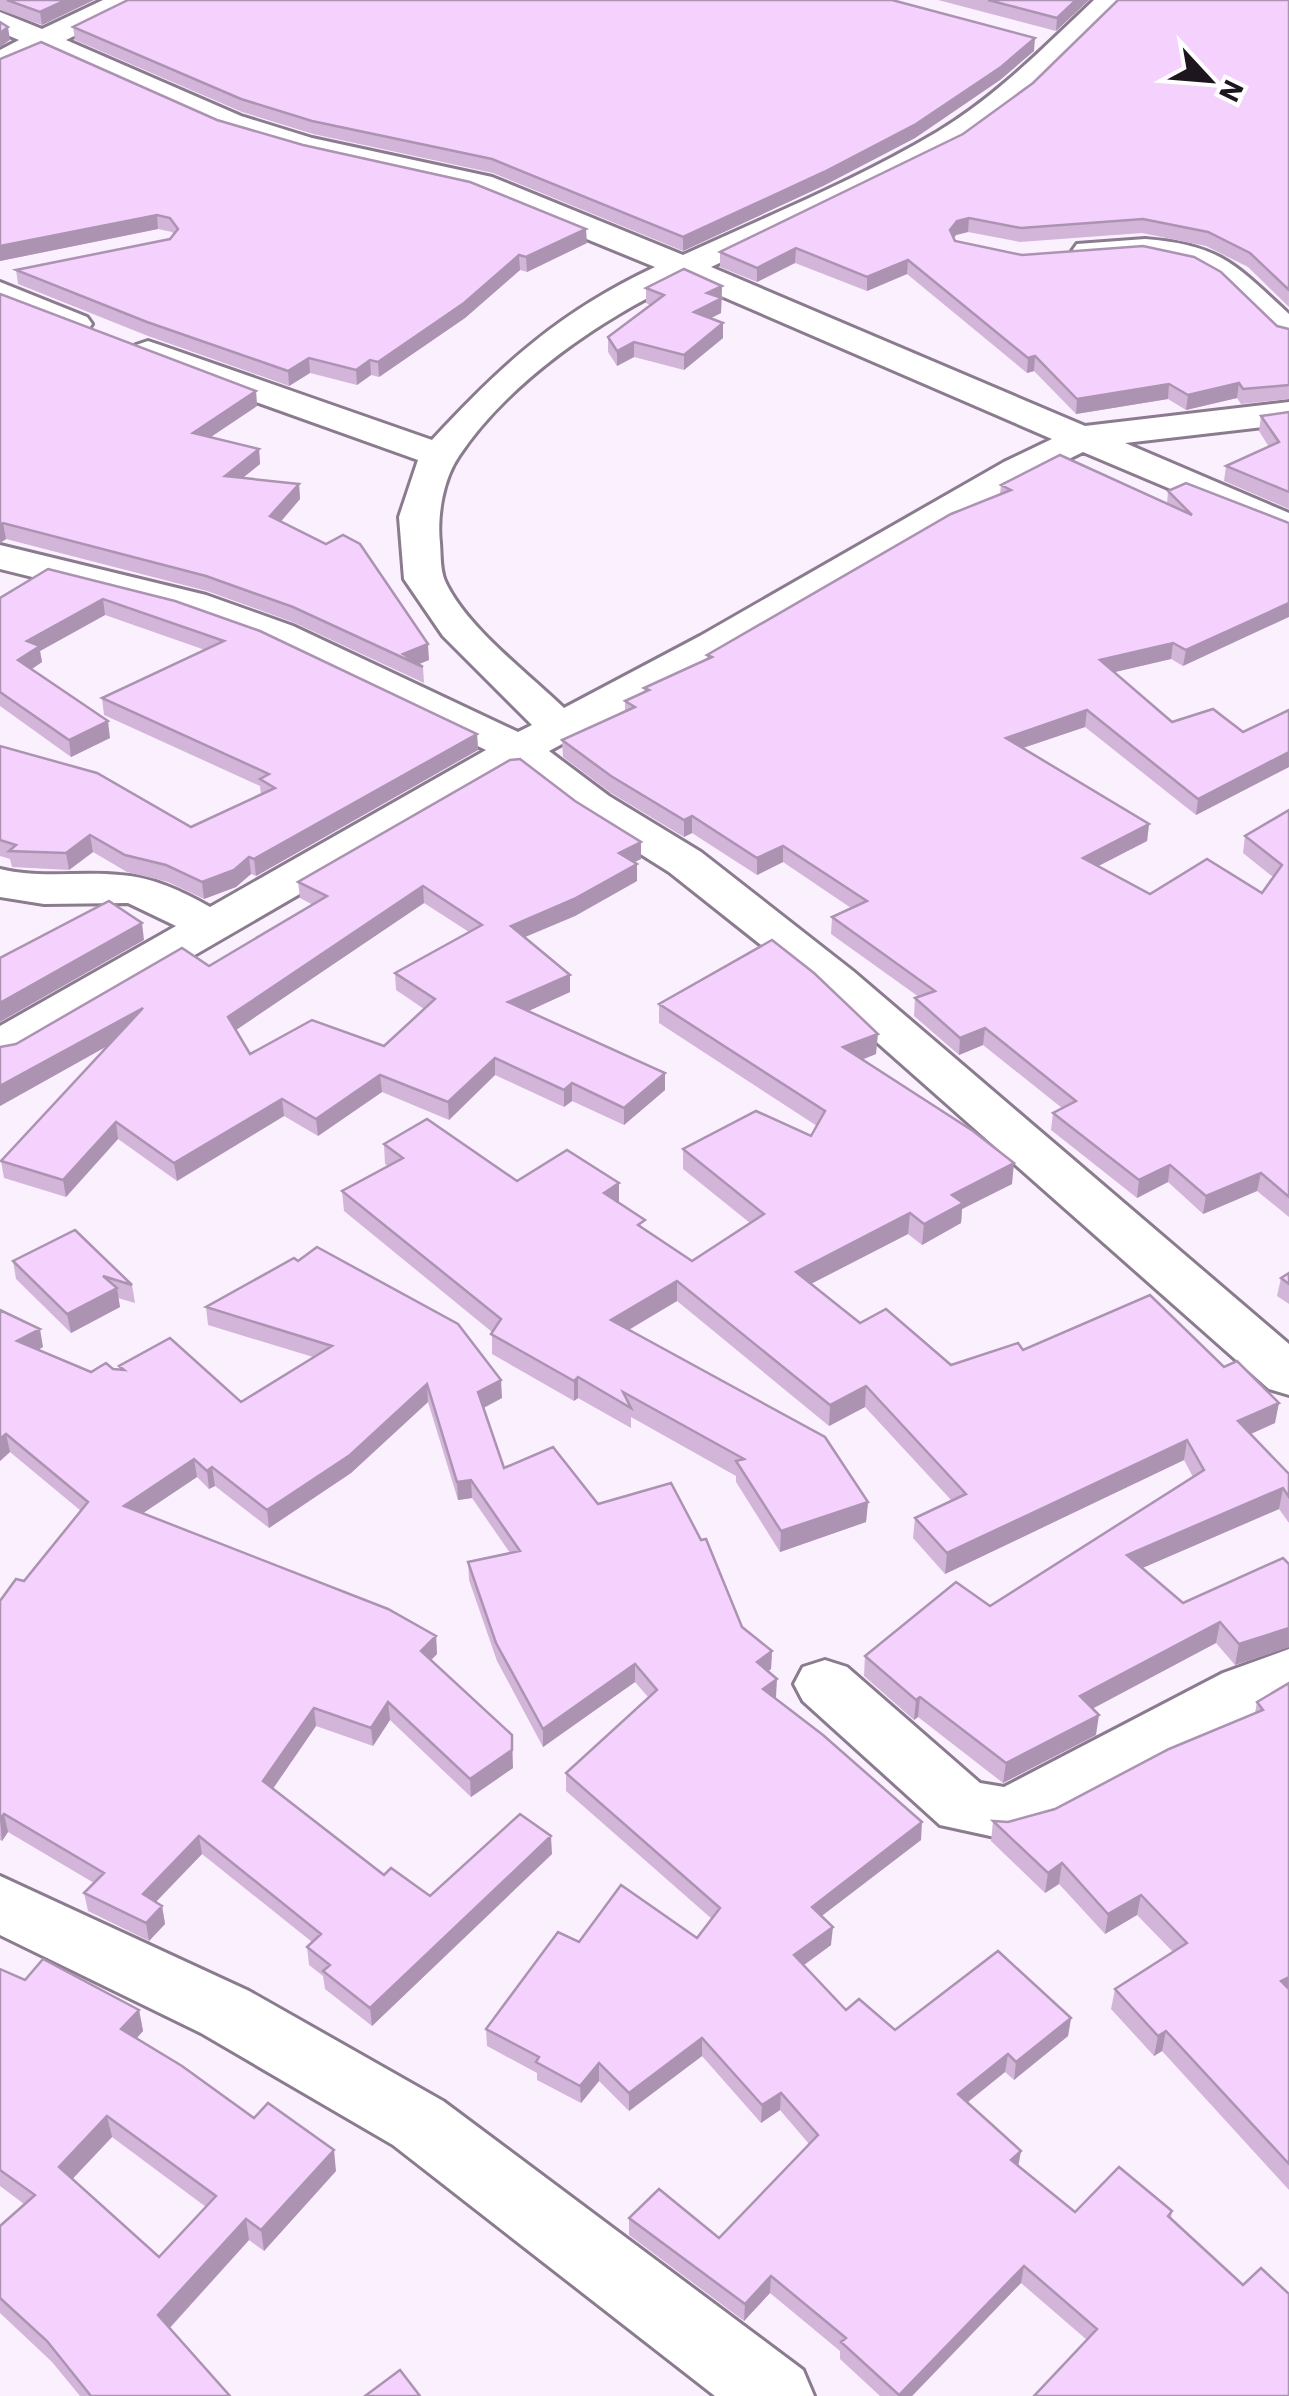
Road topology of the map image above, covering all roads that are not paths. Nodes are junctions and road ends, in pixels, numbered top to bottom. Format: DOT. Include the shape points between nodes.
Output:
graph roads {
  1 [pos="125,0"];
  2 [pos="1110,0"];
  3 [pos="0,20"];
  4 [pos="1028,37"];
  5 [pos="43,40"];
  6 [pos="1064,46"];
  7 [pos="0,61"];
  8 [pos="1055,254"];
  9 [pos="682,266"];
  10 [pos="8,278"];
  11 [pos="1289,331"];
  12 [pos="1289,413"];
  13 [pos="1084,437"];
  14 [pos="439,455"];
  15 [pos="1289,527"];
  16 [pos="0,557"];
  17 [pos="540,738"];
  18 [pos="0,882"];
  19 [pos="211,926"];
  20 [pos="0,1047"];
  21 [pos="1289,1374"];
  22 [pos="1289,1673"];
  23 [pos="825,1684"];
  24 [pos="0,1904"];
  25 [pos="776,2396"];
  1 -- 5 [label="street"];
  2 -- 6 [label="street"];
  3 -- 5 [label="street"];
  4 -- 6 [label="street"];
  5 -- 7 [label="street"];
  5 -- 9 [label="street" via="230,123 482,184"];
  6 -- 9 [label="street" via="949,138"];
  8 -- 11 [label="street" via="1142,247 1205,260 1233,277"];
  9 -- 13 [label="street"];
  9 -- 14 [label="street" via="564,332 494,393"];
  10 -- 14 [label="street" via="108,337"];
  12 -- 13 [label="street"];
  13 -- 15 [label="street"];
  13 -- 17 [label="street"];
  14 -- 17 [label="street" via="418,518 424,579"];
  16 -- 17 [label="street" via="192,604"];
  17 -- 19 [label="street"];
  17 -- 21 [label="street" via="593,805 685,862 836,981"];
  18 -- 19 [label="street" via="20,890 147,893"];
  19 -- 20 [label="street"];
  22 -- 23 [label="street" via="1028,1807 1004,1813 963,1806"];
  24 -- 25 [label="street" via="225,2012 418,2123"];
}
